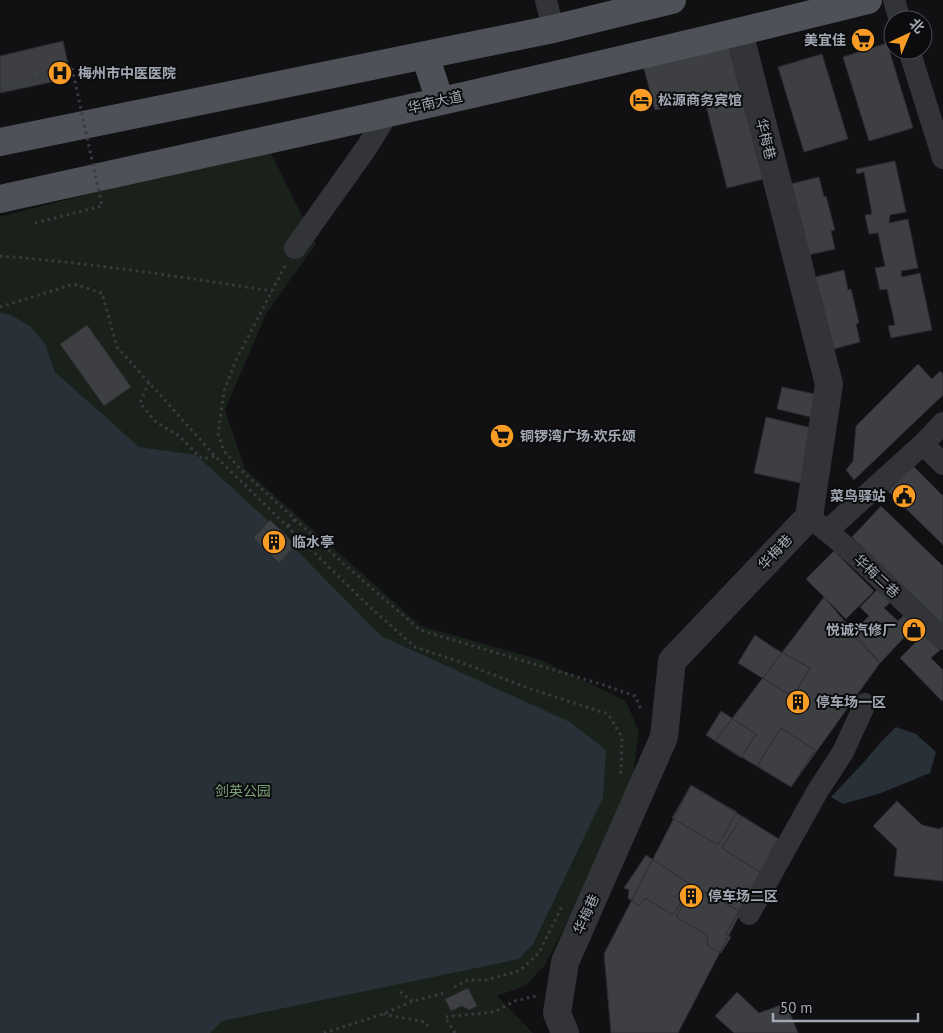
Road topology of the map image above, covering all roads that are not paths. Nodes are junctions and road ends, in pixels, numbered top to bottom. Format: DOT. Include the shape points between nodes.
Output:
graph roads {
  1 [pos="546,0"];
  2 [pos="672,0"];
  3 [pos="868,0"];
  4 [pos="553,29"];
  5 [pos="739,32"];
  6 [pos="425,55"];
  7 [pos="912,60"];
  8 [pos="440,101"];
  9 [pos="388,113"];
  10 [pos="0,142"];
  11 [pos="943,158"];
  12 [pos="0,199"];
  13 [pos="295,248"];
  14 [pos="943,423"];
  15 [pos="923,444"];
  16 [pos="943,464"];
  17 [pos="818,524"];
  18 [pos="943,639"];
  19 [pos="864,704"];
  20 [pos="749,914"];
  21 [pos="565,1033"];
  1 -- 4 [label="street"];
  2 -- 4 [label="main road"];
  3 -- 5 [label="main road, 华南大道"];
  4 -- 6 [label="main road"];
  5 -- 8 [label="main road, 华南大道"];
  5 -- 17 [label="street, 华梅巷" via="829,384"];
  6 -- 8 [label="main road"];
  6 -- 10 [label="main road"];
  7 -- 11 [label="street"];
  8 -- 9 [label="main road, 华南大道"];
  9 -- 12 [label="main road, 华南大道"];
  9 -- 13 [label="street" via="368,147"];
  14 -- 15 [label="street"];
  15 -- 16 [label="street"];
  15 -- 17 [label="street"];
  17 -- 18 [label="street, 华梅二巷" via="862,561"];
  17 -- 21 [label="street, 华梅巷" via="672,661 664,737 565,962 557,1013"];
  19 -- 20 [label="street" via="843,752"];
}
